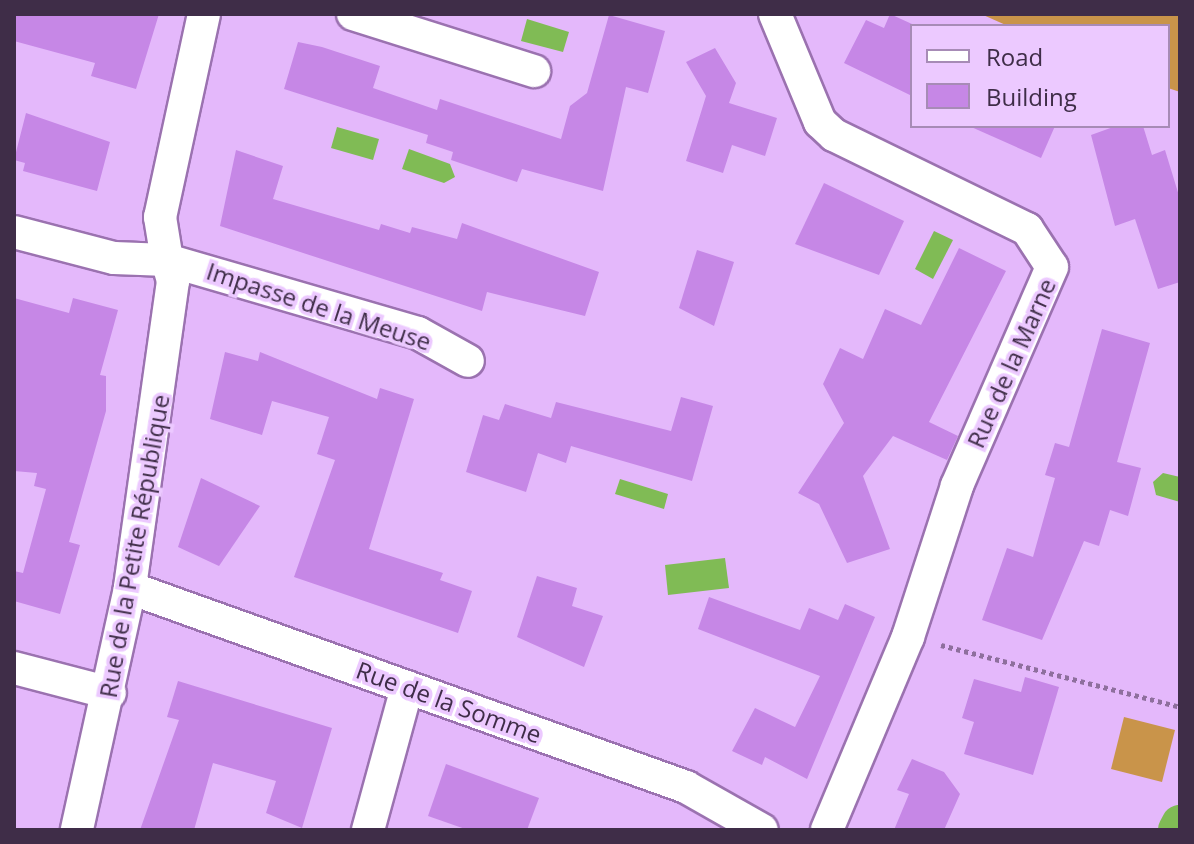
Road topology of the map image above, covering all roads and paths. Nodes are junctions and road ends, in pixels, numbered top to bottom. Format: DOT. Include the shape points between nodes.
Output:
graph roads {
  1 [pos="204,14"];
  2 [pos="353,14"];
  3 [pos="775,14"];
  4 [pos="534,71"];
  5 [pos="14,232"];
  6 [pos="167,260"];
  7 [pos="468,361"];
  8 [pos="130,588"];
  9 [pos="908,637"];
  10 [pos="14,668"];
  11 [pos="407,687"];
  12 [pos="110,693"];
  13 [pos="1180,707"];
  14 [pos="77,830"];
  15 [pos="368,830"];
  16 [pos="762,830"];
  17 [pos="827,830"];
  1 -- 6 [label="street, Rue de la Petite République" via="160,217"];
  2 -- 4 [label="street"];
  3 -- 9 [label="street, Rue de la Marne" via="820,122 834,135 1027,229 1052,267 957,486"];
  5 -- 6 [label="street" via="114,258"];
  6 -- 7 [label="street, Impasse de la Meuse" via="418,333"];
  6 -- 8 [label="street, Rue de la Petite République" via="174,302"];
  8 -- 11 [label="street, Rue de la Somme"];
  8 -- 12 [label="street, Rue de la Petite République"];
  9 -- 13 [label="path"];
  9 -- 17 [label="street, Rue de la Marne"];
  10 -- 12 [label="street"];
  11 -- 15 [label="street"];
  11 -- 16 [label="street, Rue de la Somme" via="686,787"];
  12 -- 14 [label="street, Rue de la Petite République"];
}
